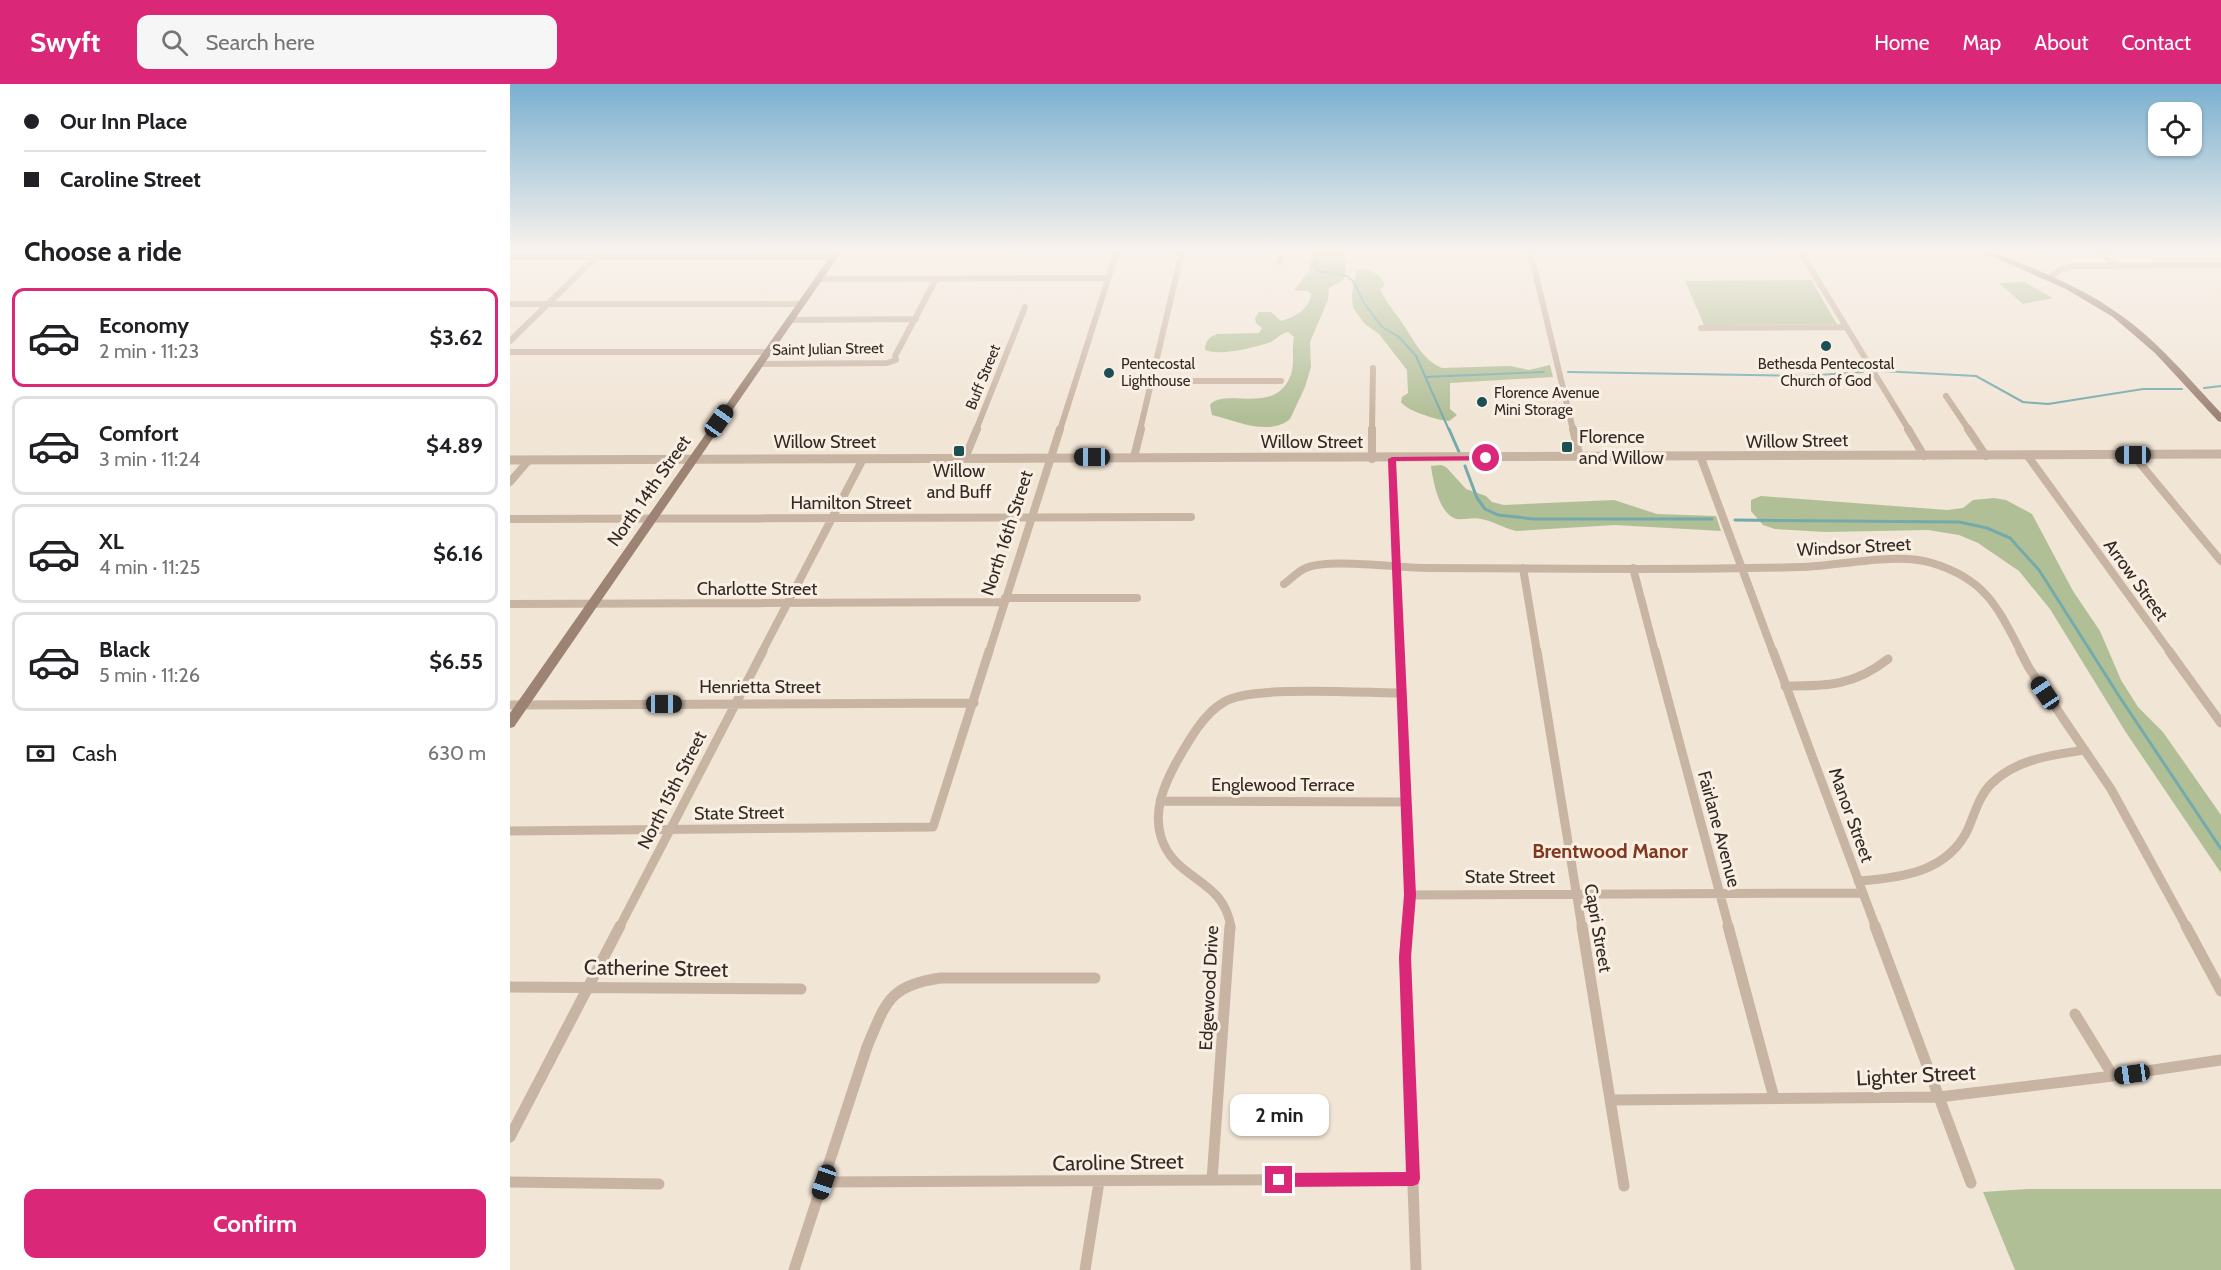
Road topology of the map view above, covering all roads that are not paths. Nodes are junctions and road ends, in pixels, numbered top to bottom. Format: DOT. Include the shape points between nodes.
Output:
graph roads {
  1 [pos="545,306"];
  2 [pos="800,306"];
  3 [pos="922,306"];
  4 [pos="1099,306"];
  5 [pos="1169,306"];
  6 [pos="1543,306"];
  7 [pos="1833,306"];
  8 [pos="2102,306"];
  9 [pos="1026,307"];
  10 [pos="915,319"];
  11 [pos="790,320"];
  12 [pos="1846,327"];
  13 [pos="1701,328"];
  14 [pos="510,340"];
  15 [pos="510,352"];
  16 [pos="769,352"];
  17 [pos="896,360"];
  18 [pos="760,364"];
  19 [pos="1373,368"];
  20 [pos="1152,381"];
  21 [pos="1281,381"];
  22 [pos="1946,396"];
  23 [pos="2221,419"];
  24 [pos="2221,454"];
  25 [pos="2027,455"];
  26 [pos="2133,455"];
  27 [pos="1924,456"];
  28 [pos="1986,456"];
  29 [pos="1051,457"];
  30 [pos="1134,457"];
  31 [pos="965,458"];
  32 [pos="1580,458"];
  33 [pos="1701,458"];
  34 [pos="692,459"];
  35 [pos="863,459"];
  36 [pos="1372,459"];
  37 [pos="1392,459"];
  38 [pos="510,460"];
  39 [pos="529,460"];
  40 [pos="510,482"];
  41 [pos="1032,517"];
  42 [pos="1191,517"];
  43 [pos="652,518"];
  44 [pos="832,518"];
  45 [pos="510,519"];
  46 [pos="2221,561"];
  47 [pos="1741,567"];
  48 [pos="1396,568"];
  49 [pos="1523,568"];
  50 [pos="1633,568"];
  51 [pos="1284,584"];
  52 [pos="1137,598"];
  53 [pos="1005,600"];
  54 [pos="788,603"];
  55 [pos="510,604"];
  56 [pos="592,604"];
  57 [pos="1888,659"];
  58 [pos="1785,686"];
  59 [pos="1401,693"];
  60 [pos="974,703"];
  61 [pos="736,704"];
  62 [pos="510,705"];
  63 [pos="522,705"];
  64 [pos="510,723"];
  65 [pos="2221,723"];
  66 [pos="2085,750"];
  67 [pos="1160,801"];
  68 [pos="1406,802"];
  69 [pos="933,827"];
  70 [pos="670,830"];
  71 [pos="510,831"];
  72 [pos="1858,881"];
  73 [pos="1575,893"];
  74 [pos="1862,893"];
  75 [pos="1720,894"];
  76 [pos="1410,895"];
  77 [pos="1095,978"];
  78 [pos="589,986"];
  79 [pos="510,987"];
  80 [pos="801,989"];
  81 [pos="2221,990"];
  82 [pos="2074,1014"];
  83 [pos="2221,1060"];
  84 [pos="2113,1076"];
  85 [pos="1939,1097"];
  86 [pos="1774,1098"];
  87 [pos="1611,1100"];
  88 [pos="510,1137"];
  89 [pos="1413,1179"];
  90 [pos="1212,1180"];
  91 [pos="510,1182"];
  92 [pos="824,1182"];
  93 [pos="1099,1182"];
  94 [pos="1971,1183"];
  95 [pos="659,1184"];
  96 [pos="1624,1186"];
  97 [pos="794,1270"];
  98 [pos="1085,1270"];
  99 [pos="1416,1270"];
  1 -- 14 [label="street"];
  2 -- 11 [label="main road, North 14th Street"];
  3 -- 10 [label="street"];
  4 -- 29 [label="street, North 16th Street"];
  5 -- 20 [label="street"];
  6 -- 32 [label="street"];
  7 -- 12 [label="street"];
  8 -- 23 [label="main road" via="2128,324"];
  9 -- 31 [label="street, Buff Street"];
  10 -- 11 [label="street"];
  10 -- 17 [label="street"];
  11 -- 16 [label="main road, North 14th Street"];
  12 -- 13 [label="street"];
  12 -- 27 [label="street"];
  15 -- 16 [label="street, Saint Julian Street"];
  16 -- 18 [label="main road, North 14th Street"];
  17 -- 18 [label="street, Saint Julian Street"];
  18 -- 34 [label="main road, North 14th Street"];
  19 -- 36 [label="street"];
  20 -- 21 [label="street"];
  20 -- 30 [label="street"];
  22 -- 28 [label="street"];
  24 -- 26 [label="street, Willow Street"];
  25 -- 26 [label="street, Willow Street"];
  25 -- 28 [label="street, Willow Street"];
  25 -- 65 [label="street, Arrow Street"];
  26 -- 46 [label="street"];
  27 -- 28 [label="street, Willow Street"];
  27 -- 33 [label="street, Willow Street"];
  29 -- 30 [label="street, Willow Street"];
  29 -- 31 [label="street, Willow Street"];
  29 -- 41 [label="street, North 16th Street"];
  30 -- 36 [label="street, Willow Street"];
  31 -- 35 [label="street, Willow Street"];
  32 -- 33 [label="street, Willow Street"];
  32 -- 37 [label="street, Willow Street"];
  33 -- 47 [label="street, Manor Street"];
  34 -- 35 [label="street, Willow Street"];
  34 -- 39 [label="street, Willow Street"];
  34 -- 43 [label="main road, North 14th Street"];
  35 -- 44 [label="street, North 15th Street"];
  36 -- 37 [label="street, Willow Street"];
  37 -- 48 [label="street"];
  38 -- 39 [label="street, Willow Street"];
  39 -- 40 [label="street"];
  41 -- 42 [label="street, Hamilton Street"];
  41 -- 44 [label="street, Hamilton Street"];
  41 -- 53 [label="street, North 16th Street"];
  43 -- 44 [label="street, Hamilton Street"];
  43 -- 45 [label="street, Hamilton Street"];
  43 -- 56 [label="main road, North 14th Street"];
  44 -- 54 [label="street, North 15th Street"];
  47 -- 50 [label="street, Windsor Street"];
  47 -- 58 [label="street, Manor Street"];
  47 -- 66 [label="street, Windsor Street" via="1824,567 1904,559 1954,571 1977,585 1996,605 2029,668"];
  48 -- 49 [label="street, Windsor Street"];
  48 -- 51 [label="street, Windsor Street" via="1319,563"];
  48 -- 59 [label="street"];
  49 -- 50 [label="street, Windsor Street"];
  49 -- 73 [label="street, Capri Street"];
  50 -- 75 [label="street, Fairlane Avenue"];
  52 -- 53 [label="street, Charlotte Street"];
  53 -- 54 [label="street, Charlotte Street"];
  53 -- 60 [label="street, North 16th Street"];
  54 -- 56 [label="street, Charlotte Street"];
  54 -- 61 [label="street, North 15th Street"];
  55 -- 56 [label="street, Charlotte Street"];
  56 -- 63 [label="main road, North 14th Street"];
  57 -- 58 [label="street" via="1860,680"];
  58 -- 72 [label="street, Manor Street"];
  59 -- 67 [label="street, Edgewood Drive" via="1252,693 1228,698 1212,709 1185,748 1167,779"];
  59 -- 68 [label="street"];
  60 -- 61 [label="street, Henrietta Street"];
  60 -- 69 [label="street, North 16th Street"];
  61 -- 63 [label="street, Henrietta Street"];
  61 -- 70 [label="street, North 15th Street"];
  62 -- 63 [label="street, Henrietta Street"];
  63 -- 64 [label="main road, North 14th Street"];
  66 -- 72 [label="street" via="2030,760 1996,779 1984,793 1963,838 1938,863 1908,875"];
  66 -- 81 [label="street, Windsor Street" via="2111,789"];
  67 -- 68 [label="street, Englewood Terrace"];
  67 -- 90 [label="street, Edgewood Drive" via="1158,830 1170,855 1190,875 1216,891 1230,918"];
  68 -- 76 [label="street"];
  69 -- 70 [label="street, State Street"];
  70 -- 71 [label="street, State Street"];
  70 -- 78 [label="street, North 15th Street"];
  72 -- 74 [label="street, Manor Street"];
  73 -- 75 [label="street, State Street"];
  73 -- 76 [label="street, State Street"];
  73 -- 87 [label="street, Capri Street"];
  74 -- 75 [label="street, State Street"];
  74 -- 85 [label="street, Manor Street"];
  75 -- 86 [label="street, Fairlane Avenue"];
  76 -- 89 [label="street" via="1405,957"];
  77 -- 92 [label="street" via="946,978 913,982 898,991 881,1015 867,1047"];
  78 -- 79 [label="street, Catherine Street"];
  78 -- 80 [label="street, Catherine Street"];
  78 -- 88 [label="street, North 15th Street"];
  82 -- 84 [label="street"];
  83 -- 84 [label="street, Lighter Street"];
  84 -- 85 [label="street, Lighter Street"];
  85 -- 86 [label="street, Lighter Street"];
  85 -- 94 [label="street, Manor Street"];
  86 -- 87 [label="street, Lighter Street"];
  87 -- 96 [label="street, Capri Street"];
  89 -- 90 [label="street, Caroline Street"];
  89 -- 99 [label="street"];
  90 -- 93 [label="street, Caroline Street"];
  91 -- 95 [label="street"];
  92 -- 93 [label="street, Caroline Street"];
  92 -- 97 [label="street"];
  93 -- 98 [label="street"];
}
